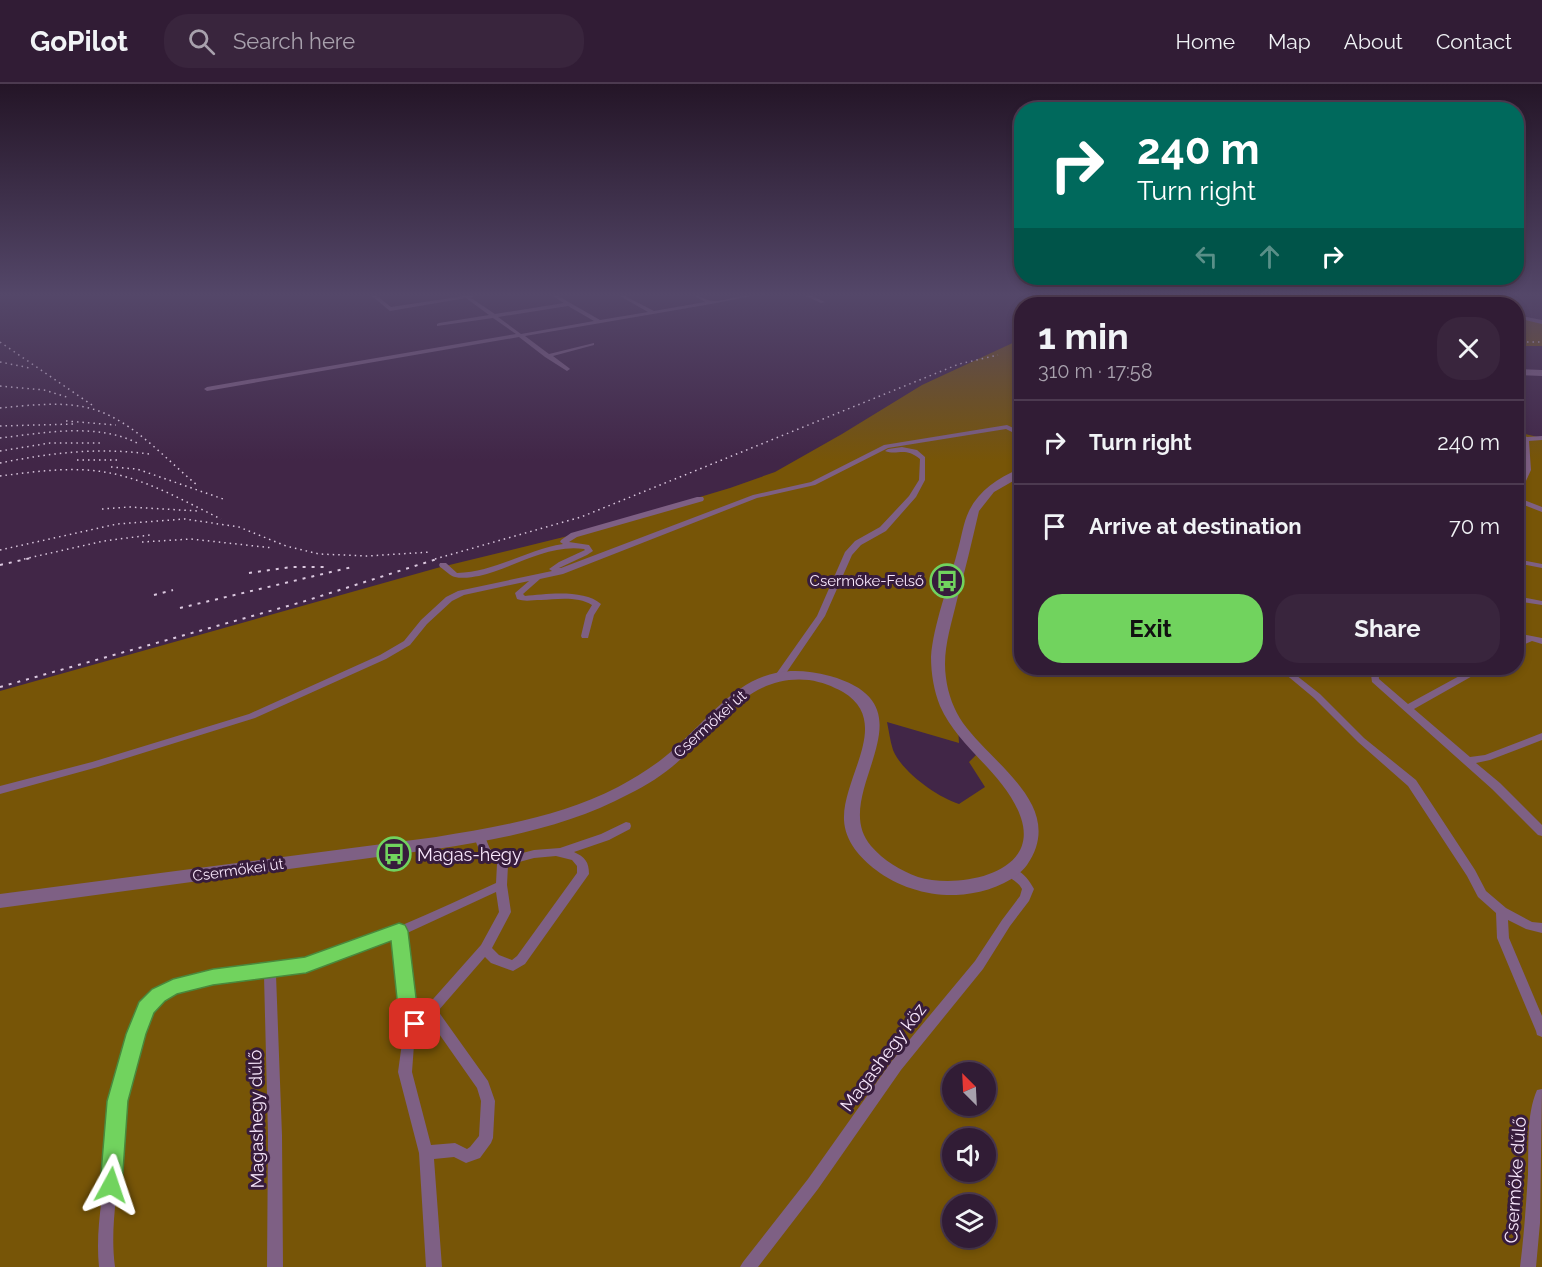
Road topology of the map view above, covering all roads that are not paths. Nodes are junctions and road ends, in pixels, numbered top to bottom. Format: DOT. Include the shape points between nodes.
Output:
graph roads {
  1 [pos="430,351"];
  2 [pos="540,351"];
  3 [pos="565,351"];
  4 [pos="547,356"];
  5 [pos="567,369"];
  6 [pos="1524,372"];
  7 [pos="1542,373"];
  8 [pos="207,390"];
  9 [pos="1014,427"];
  10 [pos="1542,438"];
  11 [pos="1525,441"];
  12 [pos="881,450"];
  13 [pos="1014,476"];
  14 [pos="1524,478"];
  15 [pos="700,499"];
  16 [pos="1524,503"];
  17 [pos="1542,510"];
  18 [pos="571,546"];
  19 [pos="1524,563"];
  20 [pos="443,565"];
  21 [pos="1542,566"];
  22 [pos="562,571"];
  23 [pos="538,577"];
  24 [pos="1524,600"];
  25 [pos="1542,603"];
  26 [pos="585,636"];
  27 [pos="1524,637"];
  28 [pos="1532,639"];
  29 [pos="1542,640"];
  30 [pos="1524,642"];
  31 [pos="1291,675"];
  32 [pos="1375,675"];
  33 [pos="1467,675"];
  34 [pos="778,677"];
  35 [pos="1408,708"];
  36 [pos="1542,736"];
  37 [pos="1468,761"];
  38 [pos="0,790"];
  39 [pos="626,826"];
  40 [pos="1542,832"];
  41 [pos="478,835"];
  42 [pos="561,852"];
  43 [pos="503,862"];
  44 [pos="1010,871"];
  45 [pos="501,885"];
  46 [pos="0,901"];
  47 [pos="1502,911"];
  48 [pos="1542,928"];
  49 [pos="399,931"];
  50 [pos="485,949"];
  51 [pos="270,971"];
  52 [pos="430,1011"];
  53 [pos="421,1024"];
  54 [pos="1542,1031"];
  55 [pos="1542,1095"];
  56 [pos="426,1153"];
  57 [pos="107,1267"];
  58 [pos="275,1267"];
  59 [pos="434,1267"];
  60 [pos="748,1267"];
  61 [pos="1528,1267"];
  1 -- 8 [label="street"];
  2 -- 4 [label="street"];
  3 -- 4 [label="street"];
  4 -- 5 [label="street"];
  6 -- 7 [label="main road"];
  9 -- 12 [label="street" via="908,441"];
  10 -- 11 [label="street"];
  11 -- 14 [label="street" via="1528,470"];
  12 -- 22 [label="street" via="813,484 755,496"];
  12 -- 34 [label="street" via="915,451 923,458 922,480 883,529 858,543 848,554 821,616"];
  13 -- 44 [label="main road" via="990,490 974,511 937,663 941,693 958,725 1025,805 1031,838 1024,857"];
  15 -- 18 [label="street" via="574,535 564,542"];
  16 -- 17 [label="street"];
  18 -- 20 [label="street" via="481,574 456,575"];
  18 -- 22 [label="street" via="589,551 553,569"];
  19 -- 21 [label="street"];
  22 -- 23 [label="street"];
  23 -- 26 [label="street" via="519,593 524,600 579,597 597,604"];
  23 -- 38 [label="street" via="461,593 424,622 407,643 252,716"];
  24 -- 25 [label="street"];
  27 -- 28 [label="street"];
  28 -- 29 [label="street"];
  28 -- 30 [label="street"];
  31 -- 47 [label="street" via="1412,783 1482,894"];
  32 -- 35 [label="street" via="1375,680"];
  33 -- 35 [label="street"];
  34 -- 41 [label="main road, Csermőkei út" via="743,692 676,756 617,793 560,816"];
  34 -- 44 [label="main road, Csermőkei út" via="830,680 855,694 870,711 874,737 851,820 867,854 909,881 939,888 968,887"];
  35 -- 37 [label="street"];
  36 -- 37 [label="street" via="1487,758"];
  37 -- 40 [label="street"];
  39 -- 42 [label="street"];
  41 -- 43 [label="street" via="481,849"];
  41 -- 46 [label="main road, Csermőkei út"];
  42 -- 43 [label="street"];
  42 -- 50 [label="street" via="577,856 583,864 583,874 521,960 513,966 495,959"];
  43 -- 45 [label="street"];
  44 -- 60 [label="street, Magashegy köz" via="1028,889 1025,898 979,965 896,1065 813,1184"];
  45 -- 49 [label="street"];
  45 -- 50 [label="street" via="505,912"];
  47 -- 48 [label="street"];
  47 -- 54 [label="street" via="1503,938"];
  49 -- 51 [label="street" via="306,965"];
  49 -- 53 [label="street" via="408,1018"];
  50 -- 52 [label="street"];
  51 -- 57 [label="street" via="182,984 158,995 146,1008 117,1101"];
  51 -- 58 [label="street, Magashegy dűlő"];
  52 -- 53 [label="street"];
  52 -- 56 [label="street" via="483,1085 488,1101 486,1138 476,1153"];
  53 -- 56 [label="street" via="408,1043 405,1072"];
  55 -- 61 [label="street, Csermőke dűlő"];
  56 -- 59 [label="street"];
}
